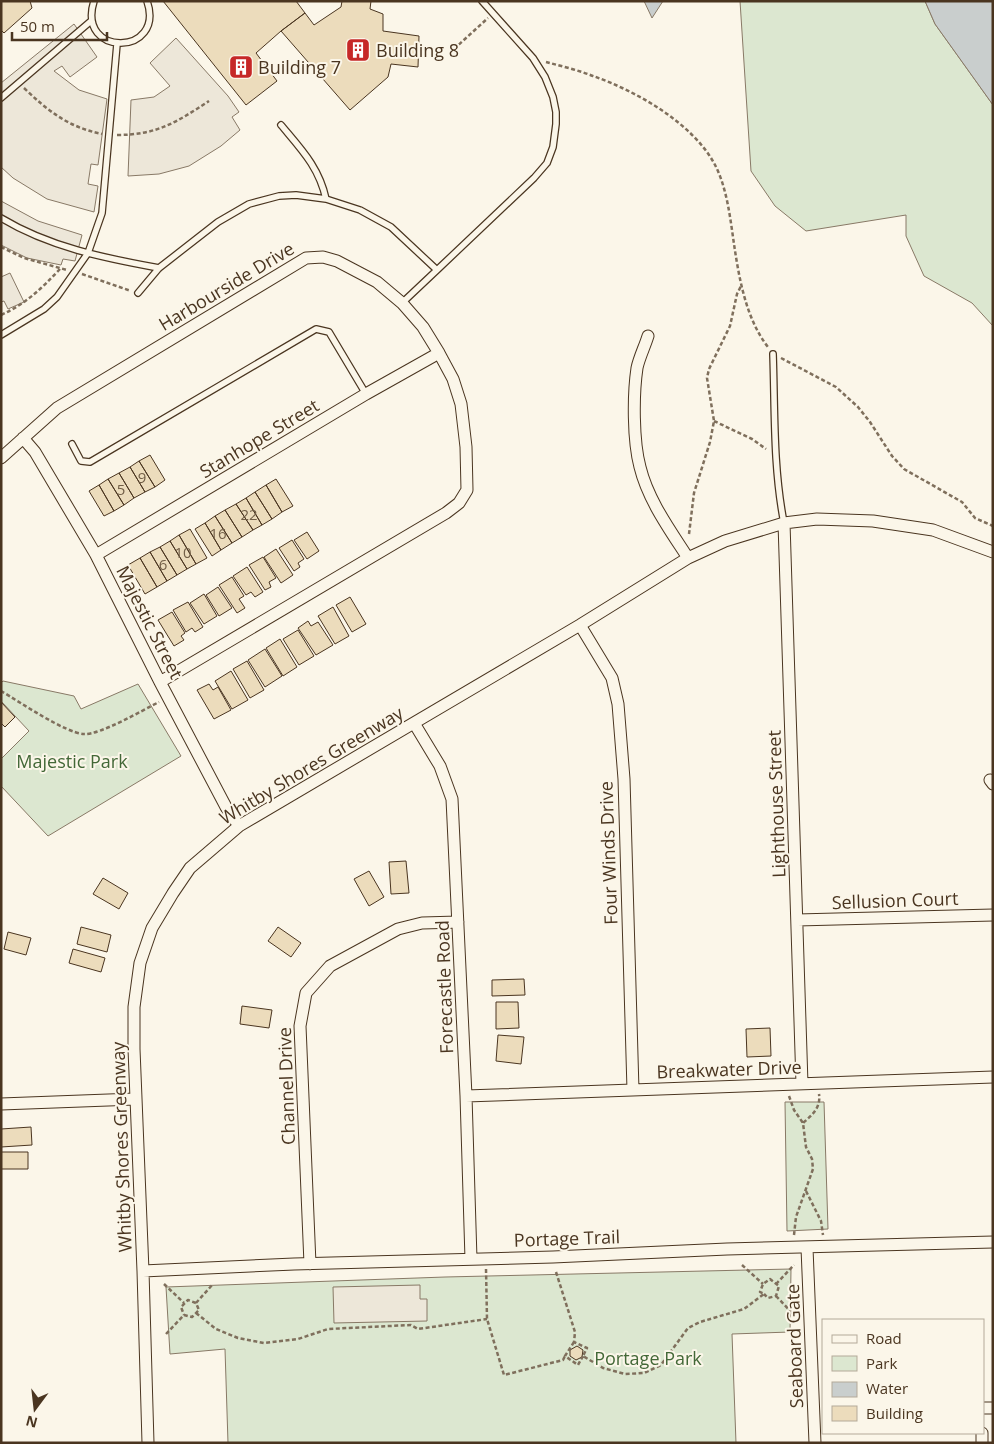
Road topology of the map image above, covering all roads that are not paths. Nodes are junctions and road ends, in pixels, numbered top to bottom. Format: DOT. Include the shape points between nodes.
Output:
graph roads {
  1 [pos="94,1"];
  2 [pos="147,1"];
  3 [pos="482,1"];
  4 [pos="91,21"];
  5 [pos="117,44"];
  6 [pos="1,98"];
  7 [pos="281,125"];
  8 [pos="326,199"];
  9 [pos="1,218"];
  10 [pos="88,253"];
  11 [pos="159,268"];
  12 [pos="437,270"];
  13 [pos="138,293"];
  14 [pos="402,303"];
  15 [pos="1,335"];
  16 [pos="648,336"];
  17 [pos="439,353"];
  18 [pos="773,354"];
  19 [pos="366,394"];
  20 [pos="23,438"];
  21 [pos="72,444"];
  22 [pos="1,458"];
  23 [pos="784,523"];
  24 [pos="993,552"];
  25 [pos="96,555"];
  26 [pos="688,558"];
  27 [pos="580,625"];
  28 [pos="160,682"];
  29 [pos="414,722"];
  30 [pos="239,826"];
  31 [pos="993,915"];
  32 [pos="797,920"];
  33 [pos="458,922"];
  34 [pos="993,1078"];
  35 [pos="802,1084"];
  36 [pos="633,1090"];
  37 [pos="466,1096"];
  38 [pos="135,1099"];
  39 [pos="1,1104"];
  40 [pos="993,1242"];
  41 [pos="807,1248"];
  42 [pos="471,1259"];
  43 [pos="310,1264"];
  44 [pos="143,1271"];
  45 [pos="818,1412"];
  46 [pos="148,1443"];
  47 [pos="815,1443"];
  1 -- 4 [label="lane"];
  2 -- 5 [label="lane" via="150,19 146,29 133,41"];
  3 -- 12 [label="lane" via="533,58 545,77 556,112 553,147 547,163 534,178"];
  4 -- 5 [label="lane" via="101,36"];
  4 -- 6 [label="lane"];
  5 -- 10 [label="lane" via="102,213"];
  7 -- 8 [label="lane" via="313,164"];
  8 -- 11 [label="lane" via="279,196 249,204 218,222"];
  8 -- 12 [label="lane" via="360,210 391,227"];
  9 -- 10 [label="lane" via="46,241"];
  10 -- 11 [label="lane"];
  10 -- 15 [label="lane" via="57,297 44,309"];
  11 -- 13 [label="lane"];
  12 -- 14 [label="lane"];
  14 -- 17 [label="street, Harbourside Drive" via="423,327"];
  14 -- 20 [label="street, Harbourside Drive" via="377,282 337,261 323,257 306,258 57,408"];
  16 -- 26 [label="street" via="637,366 635,392 640,467 660,512"];
  17 -- 19 [label="street, Stanhope Street"];
  17 -- 28 [label="street, Harbourside Drive" via="453,379 461,404 467,490 459,503"];
  18 -- 23 [label="lane" via="776,459"];
  19 -- 21 [label="lane" via="329,332 316,329 90,462 81,461"];
  19 -- 25 [label="street, Stanhope Street"];
  20 -- 22 [label="street, Harbourside Drive"];
  20 -- 25 [label="street, Majestic Street" via="35,452"];
  23 -- 24 [label="street, Whitby Shores Greenway" via="817,519 873,521 933,530"];
  23 -- 26 [label="street, Whitby Shores Greenway" via="726,541"];
  23 -- 32 [label="street, Lighthouse Street"];
  25 -- 28 [label="street, Majestic Street"];
  26 -- 27 [label="street, Whitby Shores Greenway"];
  27 -- 29 [label="street, Whitby Shores Greenway"];
  27 -- 36 [label="street, Four Winds Drive" via="612,678 618,704 624,779"];
  28 -- 30 [label="street, Majestic Street"];
  29 -- 30 [label="street, Whitby Shores Greenway"];
  29 -- 33 [label="street, Forecastle Road" via="440,766 452,799"];
  30 -- 38 [label="street, Whitby Shores Greenway" via="190,868 152,928 140,964 134,1007"];
  31 -- 32 [label="street, Sellusion Court"];
  32 -- 35 [label="street, Lighthouse Street"];
  33 -- 37 [label="street, Forecastle Road"];
  33 -- 43 [label="street, Channel Drive" via="422,923 398,929 330,966 306,993 300,1026"];
  34 -- 35 [label="street, Breakwater Drive"];
  35 -- 36 [label="street, Breakwater Drive"];
  36 -- 37 [label="street, Breakwater Drive"];
  37 -- 42 [label="street, Forecastle Road"];
  38 -- 39 [label="street"];
  38 -- 44 [label="street, Whitby Shores Greenway"];
  40 -- 41 [label="street, Portage Trail"];
  41 -- 42 [label="street, Portage Trail"];
  41 -- 45 [label="street, Seaboard Gate"];
  42 -- 43 [label="street, Portage Trail"];
  43 -- 44 [label="street, Portage Trail"];
  44 -- 46 [label="street, Whitby Shores Greenway"];
  45 -- 47 [label="street, Seaboard Gate"];
}
